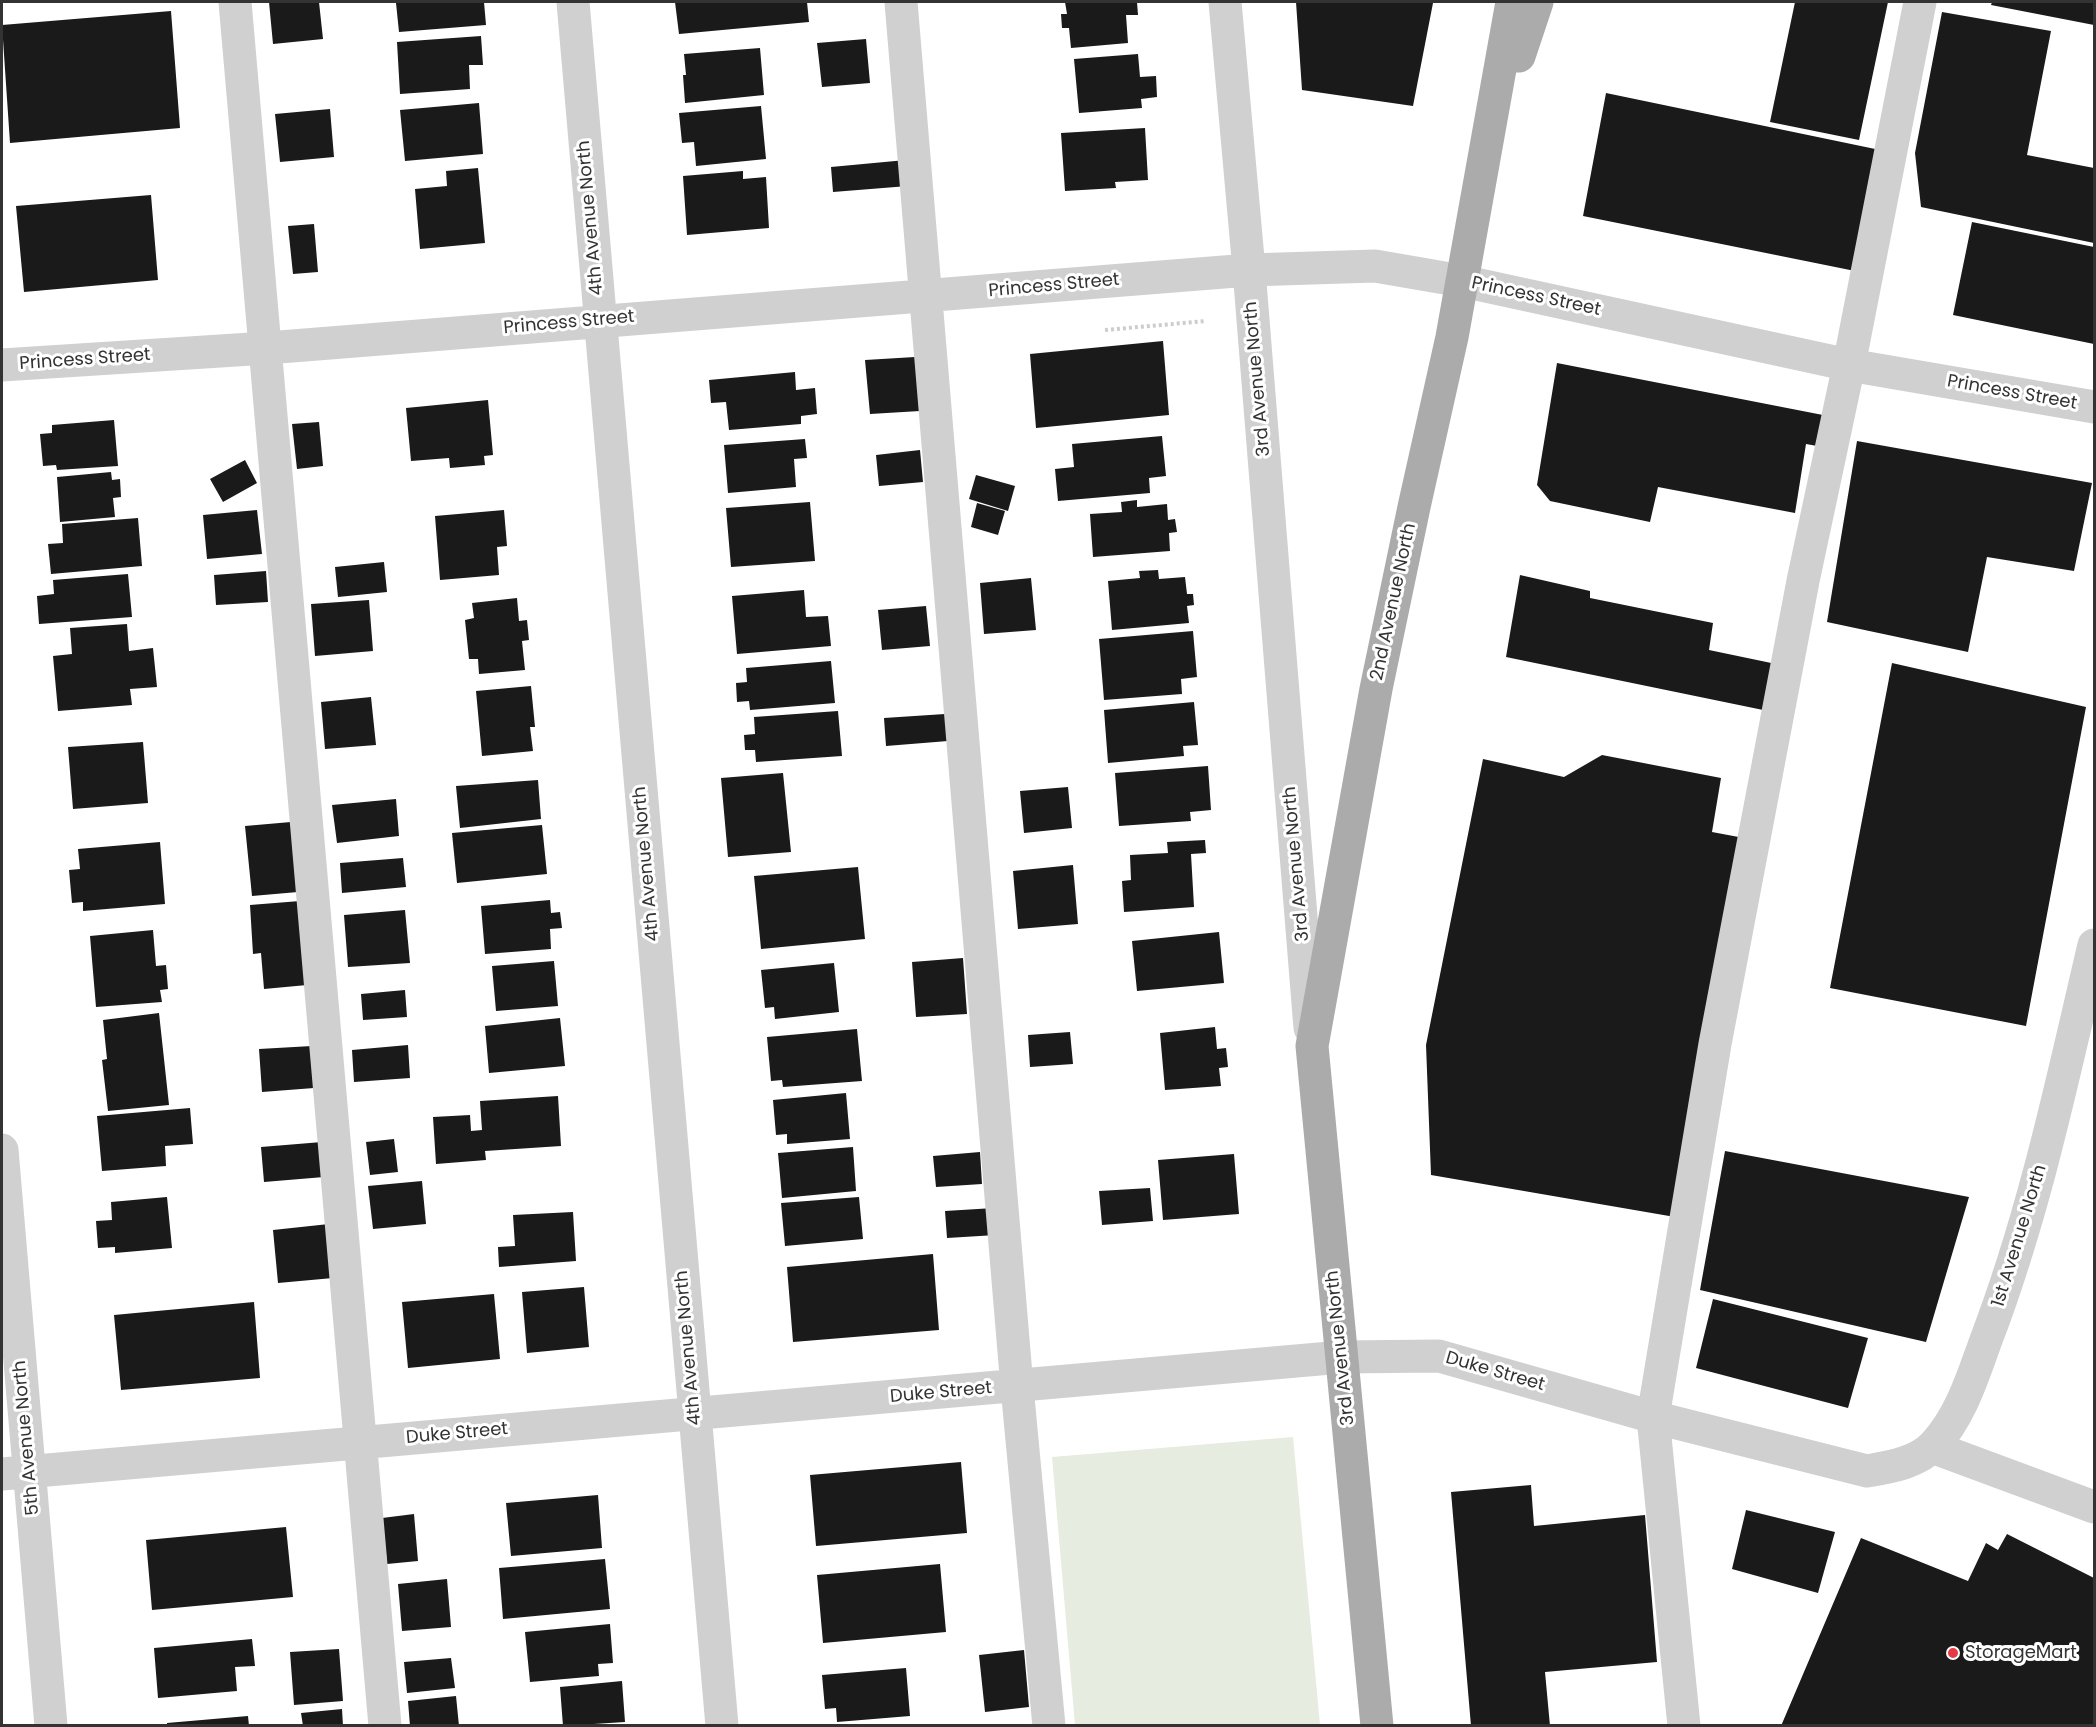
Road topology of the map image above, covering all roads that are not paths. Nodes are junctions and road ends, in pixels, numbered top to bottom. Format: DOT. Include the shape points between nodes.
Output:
graph roads {
  1 [pos="234,2"];
  2 [pos="573,2"];
  3 [pos="901,2"];
  4 [pos="1225,2"];
  5 [pos="1512,2"];
  6 [pos="1537,2"];
  7 [pos="1920,2"];
  8 [pos="1484,160"];
  9 [pos="1249,270"];
  10 [pos="1462,281"];
  11 [pos="927,296"];
  12 [pos="600,321"];
  13 [pos="267,348"];
  14 [pos="2,365"];
  15 [pos="1849,365"];
  16 [pos="2094,407"];
  17 [pos="2094,945"];
  18 [pos="1312,1046"];
  19 [pos="2,1150"];
  20 [pos="1342,1357"];
  21 [pos="1017,1386"];
  22 [pos="695,1413"];
  23 [pos="1653,1417"];
  24 [pos="359,1443"];
  25 [pos="1932,1447"];
  26 [pos="1867,1471"];
  27 [pos="16,1473"];
  28 [pos="2094,1506"];
  29 [pos="51,1725"];
  30 [pos="386,1725"];
  31 [pos="722,1725"];
  32 [pos="1049,1725"];
  33 [pos="1377,1725"];
  34 [pos="1684,1725"];
  1 -- 13 [label="street"];
  2 -- 12 [label="street, 4th Avenue North"];
  3 -- 11 [label="street"];
  4 -- 9 [label="street, 3rd Avenue North"];
  5 -- 8 [label="main road, 2nd Avenue North"];
  6 -- 8 [label="main road, 2nd Avenue North"];
  7 -- 15 [label="street"];
  8 -- 10 [label="main road, 2nd Avenue North"];
  9 -- 10 [label="street, Princess Street" via="1376,266"];
  9 -- 11 [label="street, Princess Street"];
  9 -- 18 [label="street, 3rd Avenue North"];
  10 -- 15 [label="street, Princess Street"];
  10 -- 18 [label="main road, 2nd Avenue North" via="1376,689"];
  11 -- 12 [label="street, Princess Street"];
  11 -- 21 [label="street"];
  12 -- 13 [label="street, Princess Street"];
  12 -- 22 [label="street, 4th Avenue North"];
  13 -- 14 [label="street, Princess Street"];
  13 -- 24 [label="street"];
  15 -- 16 [label="street, Princess Street"];
  15 -- 23 [label="street" via="1803,581 1715,1044"];
  17 -- 25 [label="street, 1st Avenue North" via="2055,1115 2023,1231 1967,1390 1952,1421"];
  18 -- 20 [label="main road, 3rd Avenue North"];
  19 -- 27 [label="street, 5th Avenue North"];
  20 -- 21 [label="street, Duke Street"];
  20 -- 23 [label="street, Duke Street" via="1439,1356"];
  20 -- 33 [label="main road, 3rd Avenue North"];
  21 -- 22 [label="street, Duke Street"];
  21 -- 32 [label="street"];
  22 -- 24 [label="street, Duke Street"];
  22 -- 31 [label="street, 4th Avenue North"];
  23 -- 26 [label="street, Duke Street"];
  23 -- 34 [label="street"];
  24 -- 27 [label="street, Duke Street"];
  24 -- 30 [label="street"];
  25 -- 26 [label="street, 1st Avenue North" via="1903,1464"];
  25 -- 28 [label="street"];
  27 -- 29 [label="street, 5th Avenue North"];
}
